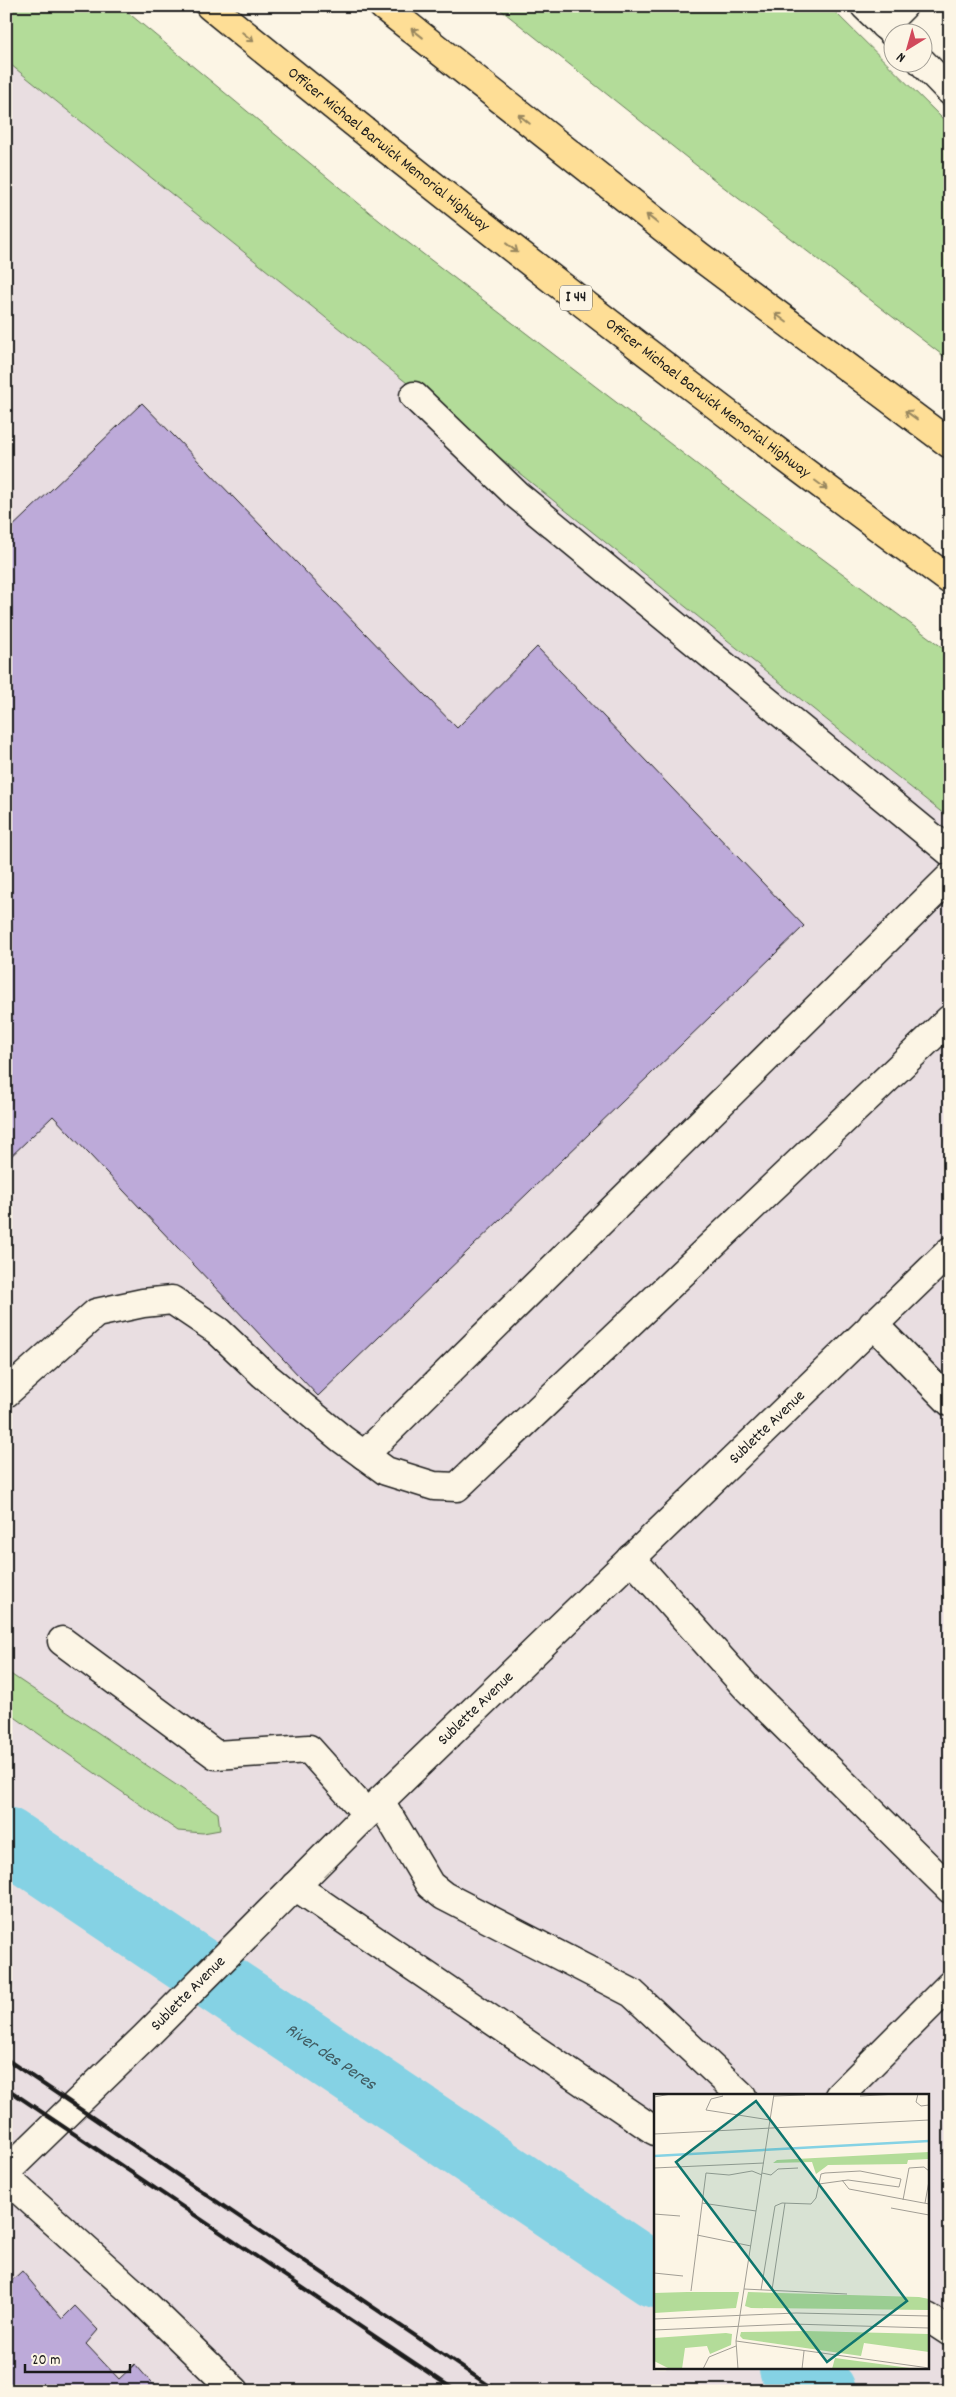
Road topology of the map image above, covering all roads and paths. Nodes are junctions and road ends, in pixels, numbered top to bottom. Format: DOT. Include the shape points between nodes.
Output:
graph roads {
  1 [pos="210,6"];
  2 [pos="383,6"];
  3 [pos="903,6"];
  4 [pos="881,22"];
  5 [pos="932,72"];
  6 [pos="950,91"];
  7 [pos="414,396"];
  8 [pos="950,444"];
  9 [pos="950,580"];
  10 [pos="950,852"];
  11 [pos="950,877"];
  12 [pos="950,1018"];
  13 [pos="950,1251"];
  14 [pos="873,1324"];
  15 [pos="6,1393"];
  16 [pos="950,1402"];
  17 [pos="364,1455"];
  18 [pos="631,1558"];
  19 [pos="62,1641"];
  20 [pos="373,1807"];
  21 [pos="295,1886"];
  22 [pos="950,1889"];
  23 [pos="950,1985"];
  24 [pos="740,2094"];
  25 [pos="841,2094"];
  26 [pos="654,2130"];
  27 [pos="6,2172"];
  28 [pos="6,2178"];
  29 [pos="928,2318"];
  30 [pos="950,2332"];
  31 [pos="235,2391"];
  1 -- 9 [label="highway, Officer Michael Barwick Memorial Highway / I 44, one-way" via="348,119 751,433"];
  8 -- 2 [label="highway, one-way" via="698,256"];
  3 -- 4 [label="street"];
  5 -- 6 [label="street"];
  7 -- 10 [label="street" via="517,495"];
  11 -- 17 [label="street"];
  12 -- 17 [label="street" via="457,1487 434,1486 386,1471"];
  13 -- 14 [label="street, Sublette Avenue"];
  14 -- 16 [label="street"];
  14 -- 18 [label="street, Sublette Avenue"];
  15 -- 17 [label="street" via="96,1313 172,1300 218,1331 263,1374"];
  18 -- 20 [label="street, Sublette Avenue"];
  18 -- 22 [label="street" via="746,1687"];
  19 -- 20 [label="street" via="216,1755 308,1748"];
  20 -- 21 [label="street, Sublette Avenue"];
  20 -- 24 [label="street" via="430,1885 444,1896 632,1993"];
  21 -- 26 [label="street"];
  21 -- 27 [label="street, Sublette Avenue"];
  23 -- 25 [label="street"];
  28 -- 31 [label="street" via="137,2296"];
  29 -- 30 [label="street"];
}
